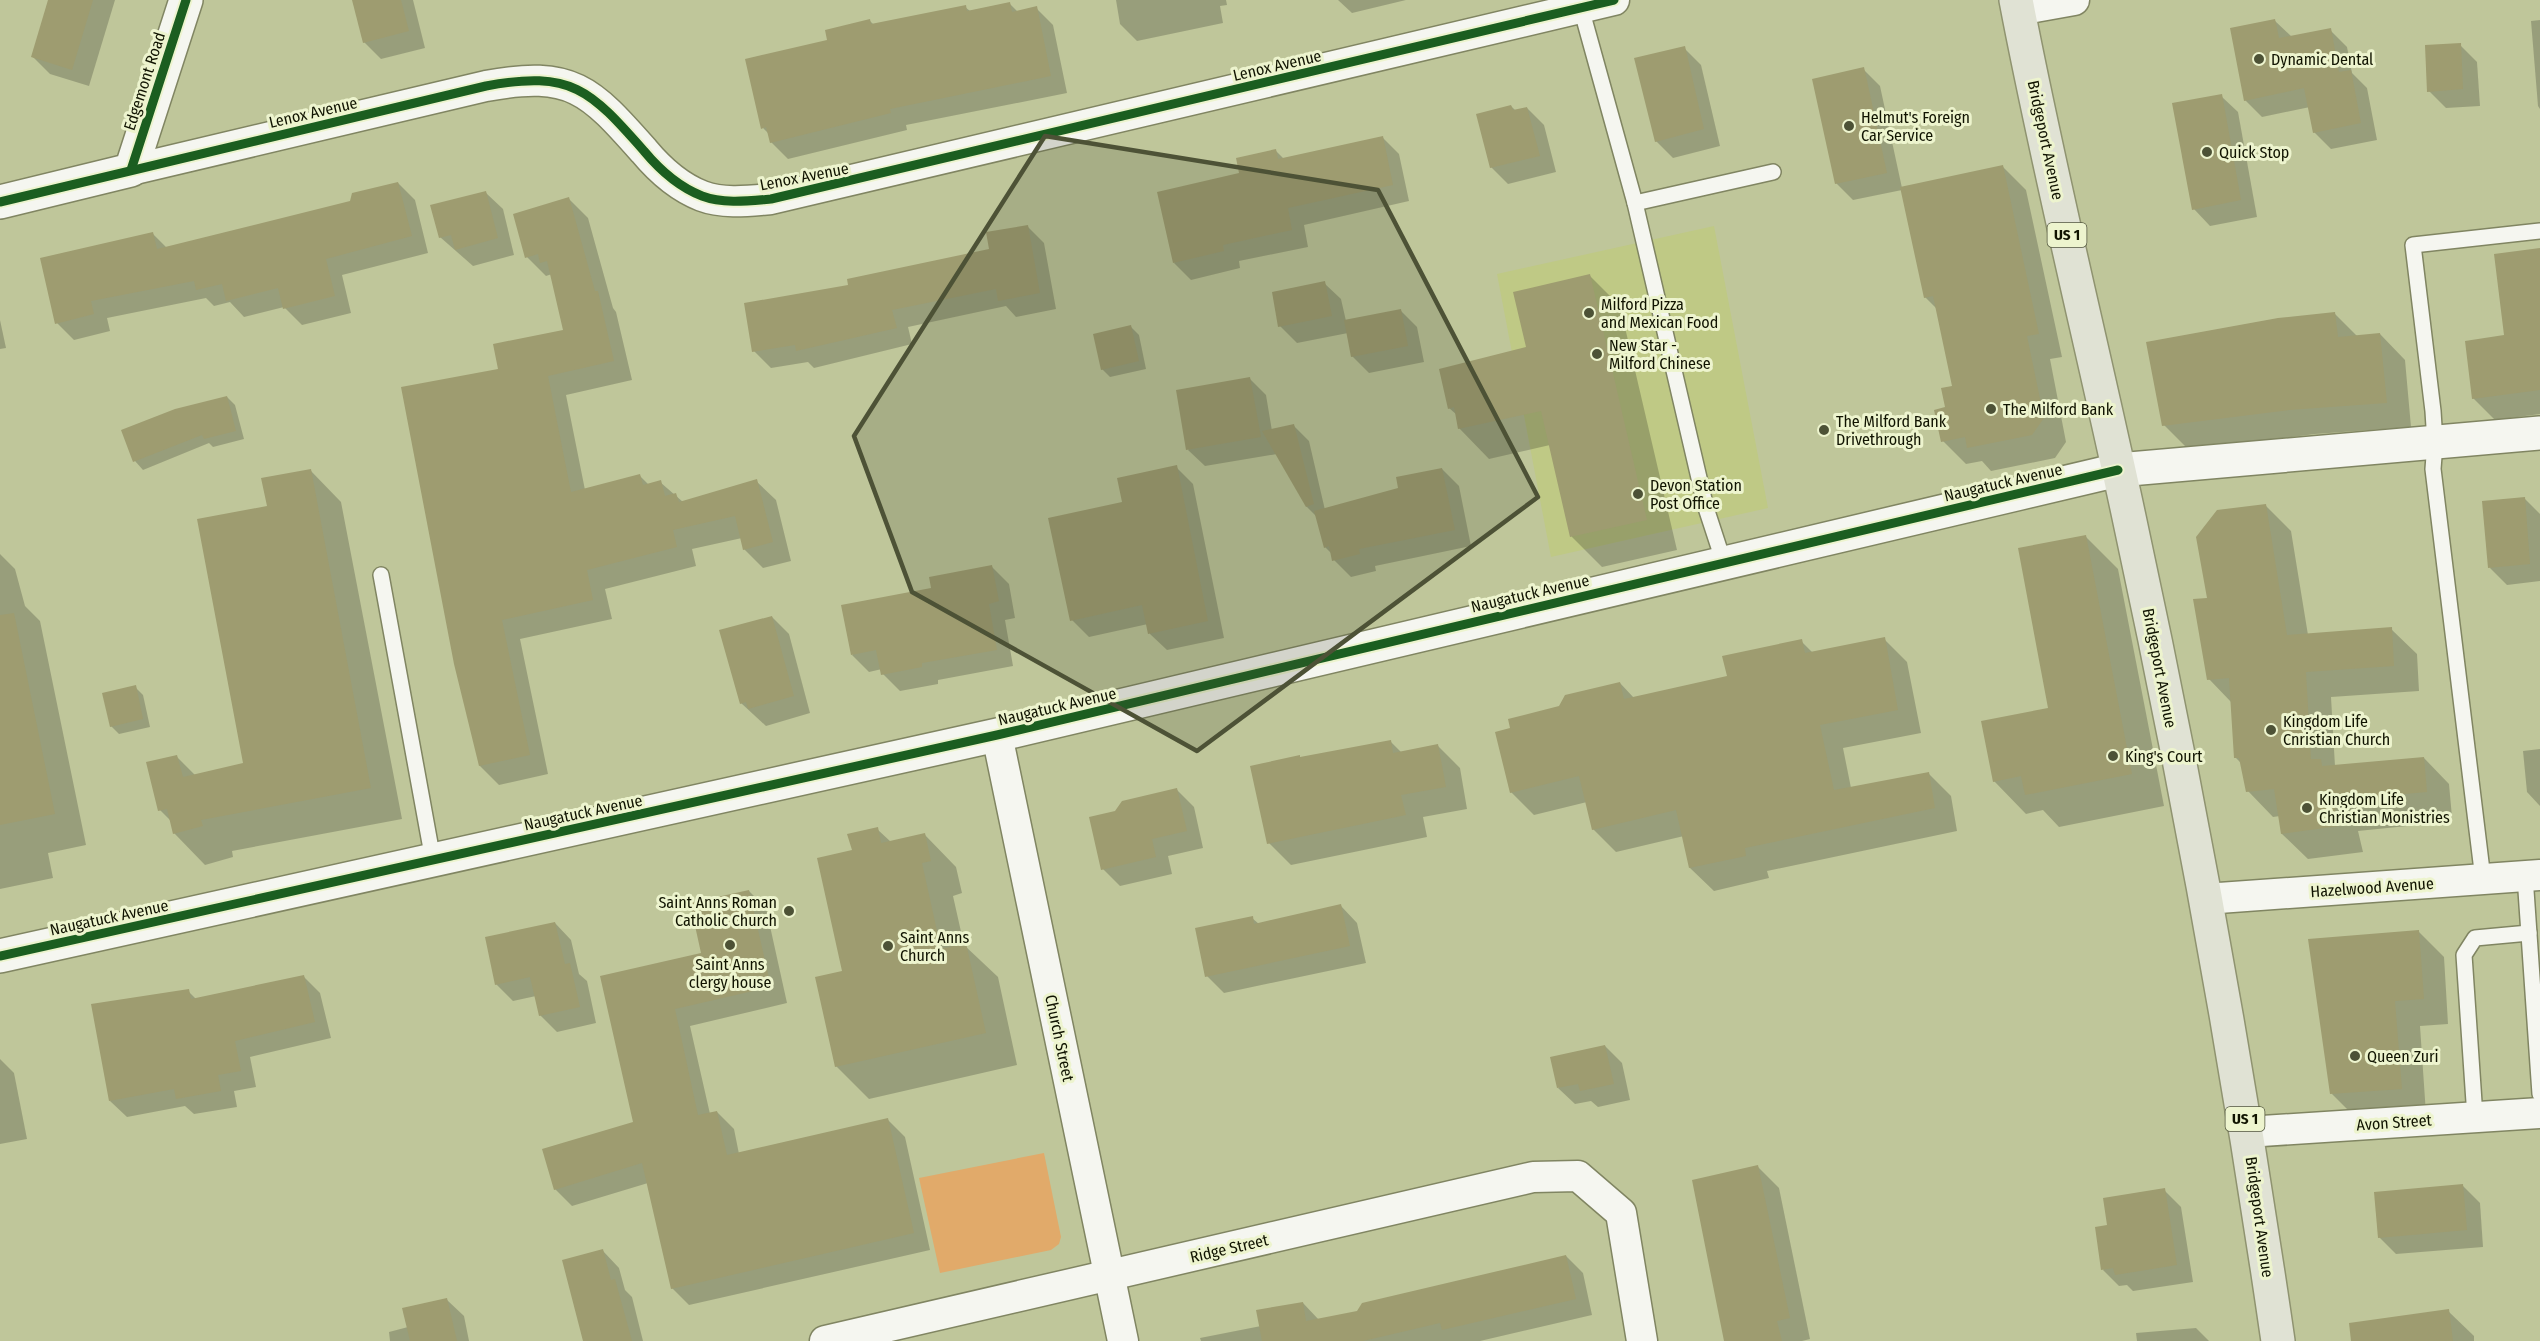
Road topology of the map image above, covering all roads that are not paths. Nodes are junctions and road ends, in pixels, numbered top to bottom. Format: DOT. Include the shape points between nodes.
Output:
graph roads {
  1 [pos="186,0"];
  2 [pos="1614,0"];
  3 [pos="2074,0"];
  4 [pos="2017,5"];
  5 [pos="1581,8"];
  6 [pos="130,170"];
  7 [pos="1773,171"];
  8 [pos="0,202"];
  9 [pos="1635,203"];
  10 [pos="2540,231"];
  11 [pos="2540,433"];
  12 [pos="2435,443"];
  13 [pos="2118,470"];
  14 [pos="1724,563"];
  15 [pos="381,575"];
  16 [pos="997,735"];
  17 [pos="433,860"];
  18 [pos="2533,876"];
  19 [pos="2483,879"];
  20 [pos="2205,899"];
  21 [pos="2529,933"];
  22 [pos="0,956"];
  23 [pos="2540,1095"];
  24 [pos="2540,1113"];
  25 [pos="2475,1117"];
  26 [pos="2247,1132"];
  27 [pos="1111,1276"];
  28 [pos="825,1341"];
  29 [pos="1123,1341"];
  30 [pos="1642,1341"];
  31 [pos="2278,1341"];
  1 -- 6 [label="main road, Edgemont Road"];
  2 -- 5 [label="street, Lenox Avenue"];
  3 -- 4 [label="street"];
  4 -- 13 [label="main road, Bridgeport Avenue / US 1"];
  5 -- 6 [label="street, Lenox Avenue" via="771,200 727,201 703,196 681,185 652,161 605,107 589,95 556,82 538,80 486,86"];
  5 -- 9 [label="lane"];
  6 -- 8 [label="main road, Lenox Avenue"];
  7 -- 9 [label="lane"];
  9 -- 14 [label="lane" via="1706,508"];
  10 -- 12 [label="lane" via="2413,245"];
  11 -- 12 [label="main road, Naugatuck Avenue"];
  12 -- 13 [label="main road, Naugatuck Avenue"];
  12 -- 19 [label="lane" via="2433,469"];
  13 -- 14 [label="main road, Naugatuck Avenue"];
  13 -- 20 [label="main road, Bridgeport Avenue / US 1"];
  14 -- 16 [label="main road, Naugatuck Avenue"];
  15 -- 17 [label="lane"];
  16 -- 17 [label="main road, Naugatuck Avenue"];
  16 -- 27 [label="street, Church Street"];
  17 -- 22 [label="main road, Naugatuck Avenue"];
  18 -- 19 [label="street, Hazelwood Avenue"];
  18 -- 21 [label="lane"];
  19 -- 20 [label="street, Hazelwood Avenue"];
  20 -- 26 [label="main road, Bridgeport Avenue / US 1"];
  21 -- 23 [label="lane"];
  21 -- 25 [label="lane" via="2475,938 2464,955"];
  24 -- 25 [label="street, Avon Street"];
  25 -- 26 [label="street, Avon Street"];
  26 -- 31 [label="main road, Bridgeport Avenue / US 1"];
  27 -- 28 [label="street, Ridge Street"];
  27 -- 29 [label="street, Church Street"];
  27 -- 30 [label="street, Ridge Street" via="1533,1177 1578,1176 1621,1213"];
}
